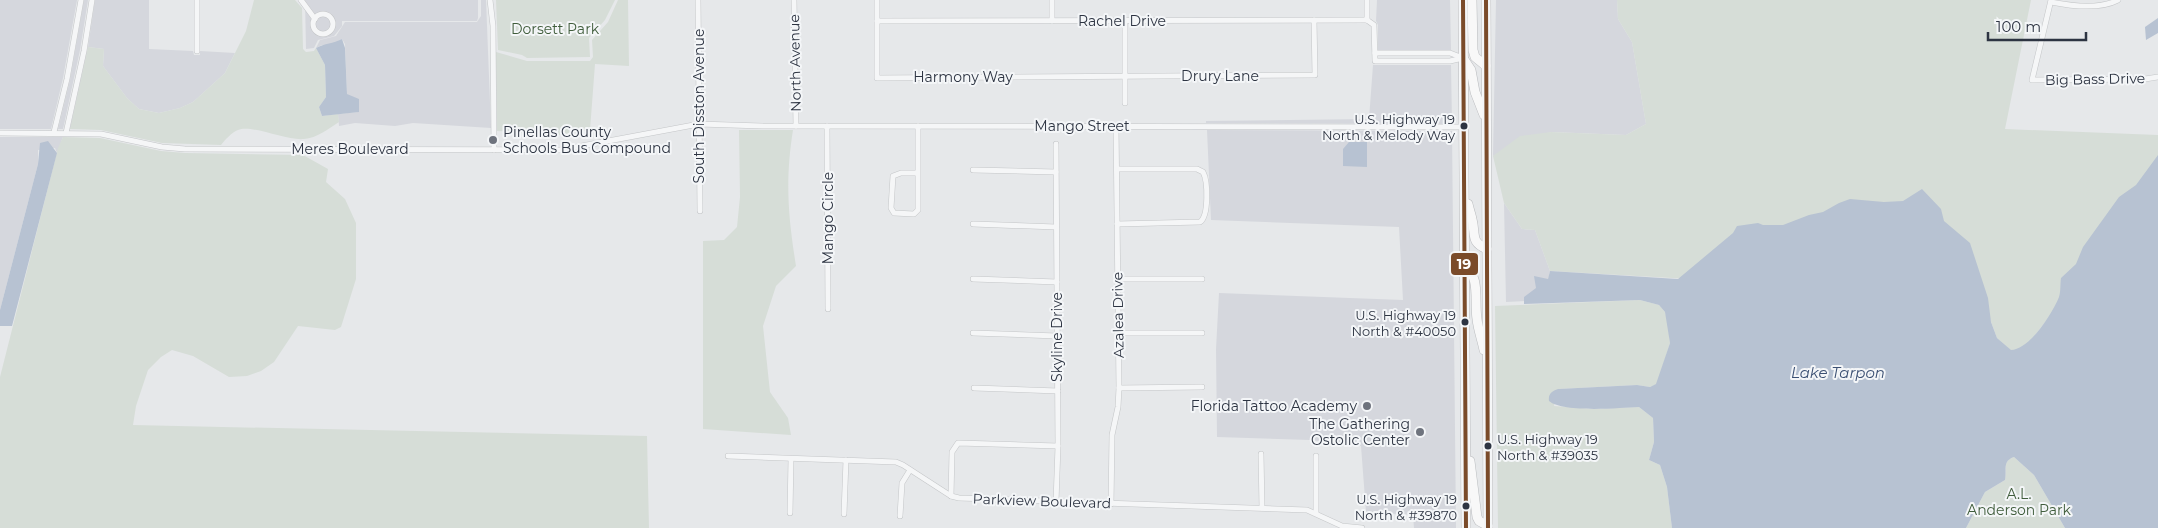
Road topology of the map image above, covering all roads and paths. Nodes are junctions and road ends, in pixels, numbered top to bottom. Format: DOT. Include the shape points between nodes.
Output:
graph roads {
  1 [pos="81,0"];
  2 [pos="92,0"];
  3 [pos="197,0"];
  4 [pos="301,0"];
  5 [pos="490,0"];
  6 [pos="698,0"];
  7 [pos="794,0"];
  8 [pos="877,0"];
  9 [pos="1052,0"];
  10 [pos="1367,0"];
  11 [pos="1463,0"];
  12 [pos="1472,0"];
  13 [pos="1486,0"];
  14 [pos="2118,0"];
  15 [pos="2051,1"];
  16 [pos="315,19"];
  17 [pos="1314,20"];
  18 [pos="1367,20"];
  19 [pos="877,21"];
  20 [pos="1052,21"];
  21 [pos="1126,21"];
  22 [pos="196,51"];
  23 [pos="1375,53"];
  24 [pos="1463,58"];
  25 [pos="1486,66"];
  26 [pos="1126,76"];
  27 [pos="2158,77"];
  28 [pos="1125,103"];
  29 [pos="1486,122"];
  30 [pos="700,124"];
  31 [pos="796,126"];
  32 [pos="827,126"];
  33 [pos="918,126"];
  34 [pos="1116,126"];
  35 [pos="1464,127"];
  36 [pos="54,132"];
  37 [pos="0,133"];
  38 [pos="66,133"];
  39 [pos="1056,144"];
  40 [pos="494,150"];
  41 [pos="1117,169"];
  42 [pos="973,170"];
  43 [pos="1056,172"];
  44 [pos="918,173"];
  45 [pos="1465,194"];
  46 [pos="700,211"];
  47 [pos="973,224"];
  48 [pos="1117,224"];
  49 [pos="1056,227"];
  50 [pos="1487,249"];
  51 [pos="1464,263"];
  52 [pos="973,279"];
  53 [pos="1118,279"];
  54 [pos="1202,279"];
  55 [pos="1057,282"];
  56 [pos="828,309"];
  57 [pos="973,333"];
  58 [pos="1118,333"];
  59 [pos="1202,333"];
  60 [pos="1057,336"];
  61 [pos="1488,364"];
  62 [pos="1202,387"];
  63 [pos="974,388"];
  64 [pos="1119,388"];
  65 [pos="1058,391"];
  66 [pos="1466,436"];
  67 [pos="1058,446"];
  68 [pos="1261,454"];
  69 [pos="728,456"];
  70 [pos="1316,456"];
  71 [pos="791,459"];
  72 [pos="846,460"];
  73 [pos="910,470"];
  74 [pos="951,496"];
  75 [pos="1056,502"];
  76 [pos="1112,504"];
  77 [pos="1262,508"];
  78 [pos="790,512"];
  79 [pos="844,514"];
  80 [pos="1316,514"];
  81 [pos="900,516"];
  82 [pos="1488,527"];
  83 [pos="1362,528"];
  84 [pos="1466,528"];
  1 -- 36 [label="street"];
  2 -- 38 [label="street"];
  3 -- 22 [label="street"];
  4 -- 16 [label="street"];
  5 -- 40 [label="street"];
  6 -- 30 [label="street, South Disston Avenue"];
  7 -- 31 [label="street, North Avenue"];
  8 -- 19 [label="street, Harmony Way"];
  9 -- 20 [label="street"];
  10 -- 18 [label="street"];
  11 -- 24 [label="highway"];
  12 -- 25 [label="highway" via="1472,50 1478,62"];
  13 -- 25 [label="highway"];
  14 -- 15 [label="street" via="2092,6"];
  15 -- 27 [label="street, Big Bass Drive" via="2032,80"];
  17 -- 18 [label="street, Rachel Drive"];
  17 -- 21 [label="street, Rachel Drive"];
  17 -- 26 [label="street, Drury Lane" via="1315,75"];
  18 -- 23 [label="street" via="1374,25"];
  19 -- 20 [label="street, Rachel Drive"];
  19 -- 26 [label="street, Harmony Way" via="877,78"];
  20 -- 21 [label="street, Rachel Drive"];
  21 -- 26 [label="street"];
  23 -- 24 [label="street" via="1450,53"];
  23 -- 24 [label="street" via="1375,61 1450,61"];
  24 -- 29 [label="highway" via="1471,70"];
  24 -- 35 [label="highway"];
  25 -- 29 [label="highway"];
  26 -- 28 [label="street"];
  29 -- 50 [label="highway"];
  30 -- 31 [label="street, Mango Street"];
  30 -- 40 [label="street, Meres Boulevard" via="560,150"];
  30 -- 46 [label="street, South Disston Avenue"];
  31 -- 32 [label="street, Mango Street"];
  32 -- 33 [label="street, Mango Street"];
  32 -- 56 [label="street, Mango Circle"];
  33 -- 34 [label="street, Mango Street"];
  33 -- 44 [label="street"];
  34 -- 35 [label="street, Mango Street"];
  34 -- 41 [label="street, Azalea Drive"];
  35 -- 45 [label="highway"];
  36 -- 37 [label="street, Meres Boulevard"];
  36 -- 38 [label="street, Meres Boulevard"];
  38 -- 40 [label="street, Meres Boulevard" via="100,134 185,149"];
  39 -- 43 [label="street, Skyline Drive"];
  41 -- 48 [label="street, Azalea Drive"];
  41 -- 48 [label="street" via="1200,169 1206,177 1206,204 1205,217 1196,223"];
  42 -- 43 [label="street"];
  43 -- 49 [label="street, Skyline Drive"];
  44 -- 44 [label="street" via="917,212 910,215 894,213 893,176 897,173"];
  45 -- 50 [label="highway" via="1475,240"];
  45 -- 51 [label="highway"];
  47 -- 49 [label="street"];
  48 -- 53 [label="street, Azalea Drive"];
  49 -- 55 [label="street, Skyline Drive"];
  50 -- 61 [label="highway"];
  51 -- 61 [label="highway" via="1471,270 1475,282 1476,318"];
  51 -- 66 [label="highway"];
  52 -- 55 [label="street"];
  53 -- 54 [label="street"];
  53 -- 58 [label="street, Azalea Drive"];
  55 -- 60 [label="street, Skyline Drive"];
  57 -- 60 [label="street"];
  58 -- 59 [label="street"];
  58 -- 64 [label="street, Azalea Drive"];
  60 -- 65 [label="street, Skyline Drive"];
  61 -- 82 [label="highway"];
  62 -- 64 [label="street"];
  63 -- 65 [label="street"];
  64 -- 76 [label="street, Azalea Drive" via="1112,435"];
  65 -- 67 [label="street, Skyline Drive"];
  66 -- 82 [label="highway" via="1475,512 1479,521"];
  66 -- 84 [label="highway"];
  67 -- 74 [label="street" via="958,443 952,452"];
  67 -- 75 [label="street, Skyline Drive"];
  68 -- 77 [label="street"];
  69 -- 71 [label="street, Parkview Boulevard"];
  70 -- 80 [label="street"];
  71 -- 72 [label="street, Parkview Boulevard"];
  71 -- 78 [label="street"];
  72 -- 73 [label="street, Parkview Boulevard" via="892,462"];
  72 -- 79 [label="street"];
  73 -- 74 [label="street, Parkview Boulevard"];
  73 -- 81 [label="street" via="902,483"];
  74 -- 75 [label="street, Parkview Boulevard"];
  75 -- 76 [label="street, Parkview Boulevard"];
  76 -- 77 [label="street, Parkview Boulevard"];
  77 -- 80 [label="street, Parkview Boulevard" via="1307,510"];
  80 -- 83 [label="street, Parkview Boulevard" via="1342,526"];
}
